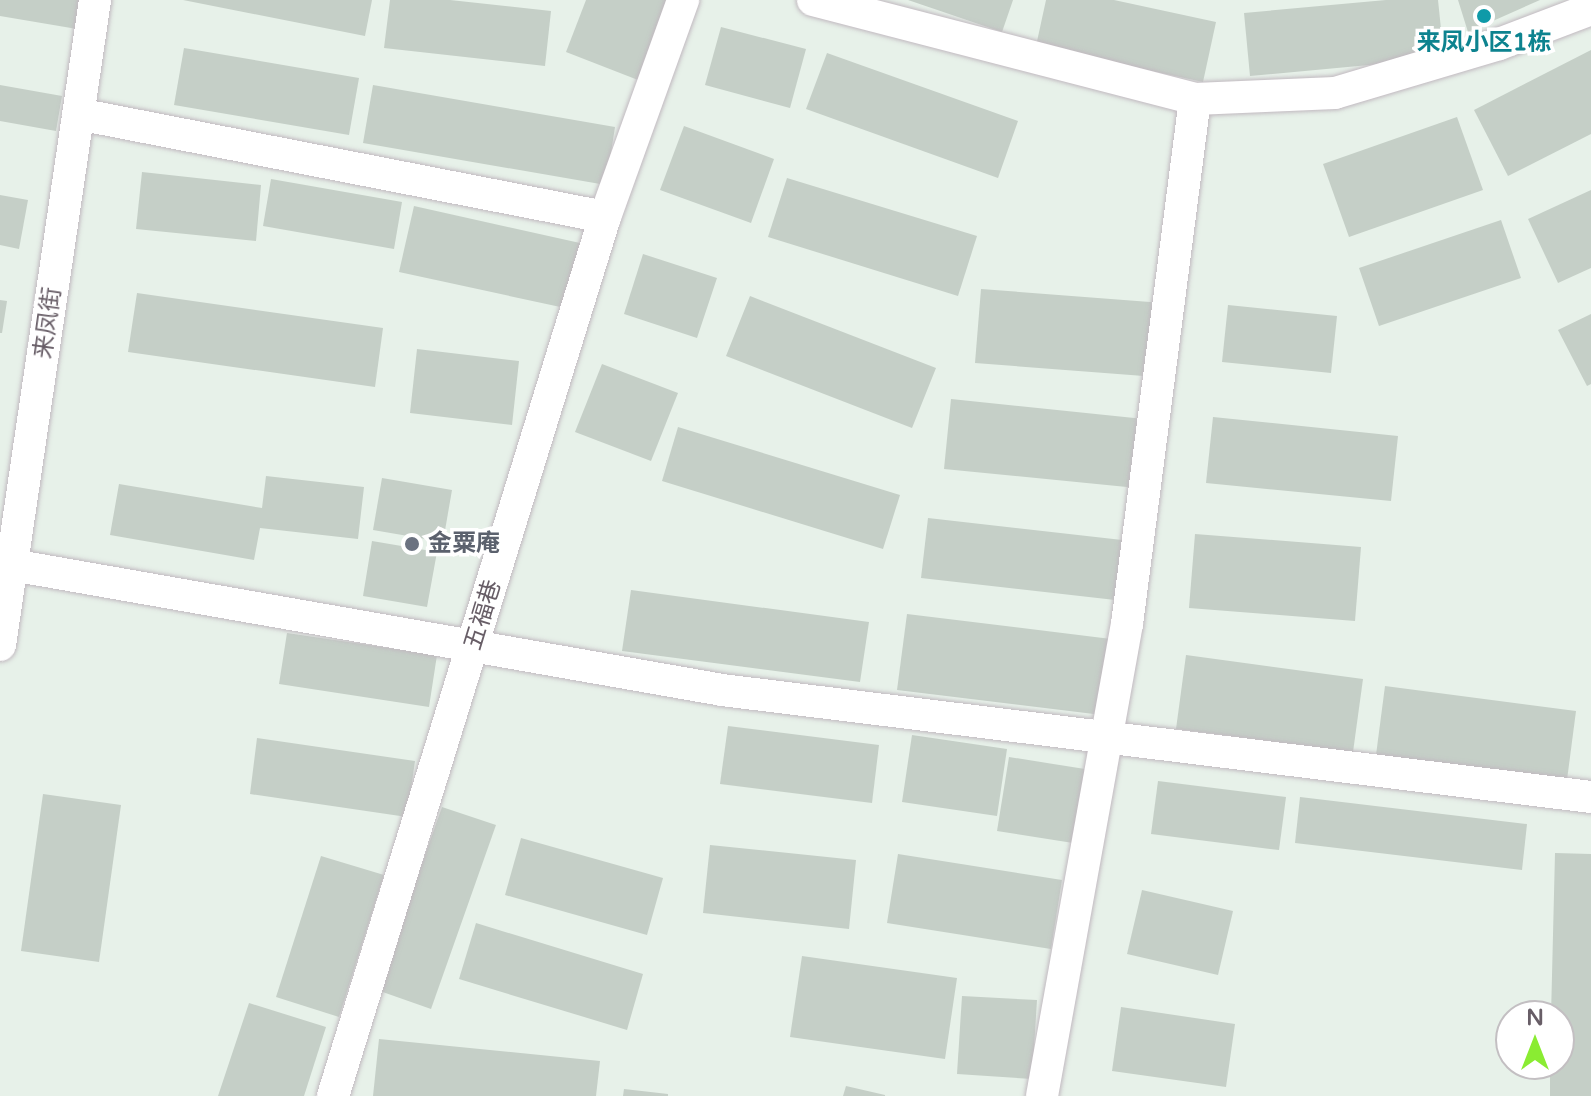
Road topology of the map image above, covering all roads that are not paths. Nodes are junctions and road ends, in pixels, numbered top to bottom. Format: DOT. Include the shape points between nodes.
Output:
graph roads {
  1 [pos="95,0"];
  2 [pos="683,0"];
  3 [pos="813,0"];
  4 [pos="1591,9"];
  5 [pos="1195,99"];
  6 [pos="78,114"];
  7 [pos="605,217"];
  8 [pos="12,565"];
  9 [pos="0,645"];
  10 [pos="472,649"];
  11 [pos="1107,735"];
  12 [pos="1591,797"];
  13 [pos="333,1096"];
  14 [pos="1042,1096"];
  1 -- 6 [label="street, 来凤街"];
  2 -- 7 [label="street, 五福巷"];
  3 -- 5 [label="street"];
  4 -- 5 [label="street" via="1499,44 1335,93"];
  5 -- 11 [label="street" via="1127,624"];
  6 -- 7 [label="street"];
  6 -- 8 [label="street, 来凤街"];
  7 -- 10 [label="street, 五福巷"];
  8 -- 9 [label="street, 来凤街"];
  8 -- 10 [label="street"];
  10 -- 11 [label="street" via="722,690"];
  10 -- 13 [label="street, 五福巷"];
  11 -- 12 [label="street"];
  11 -- 14 [label="street"];
}
